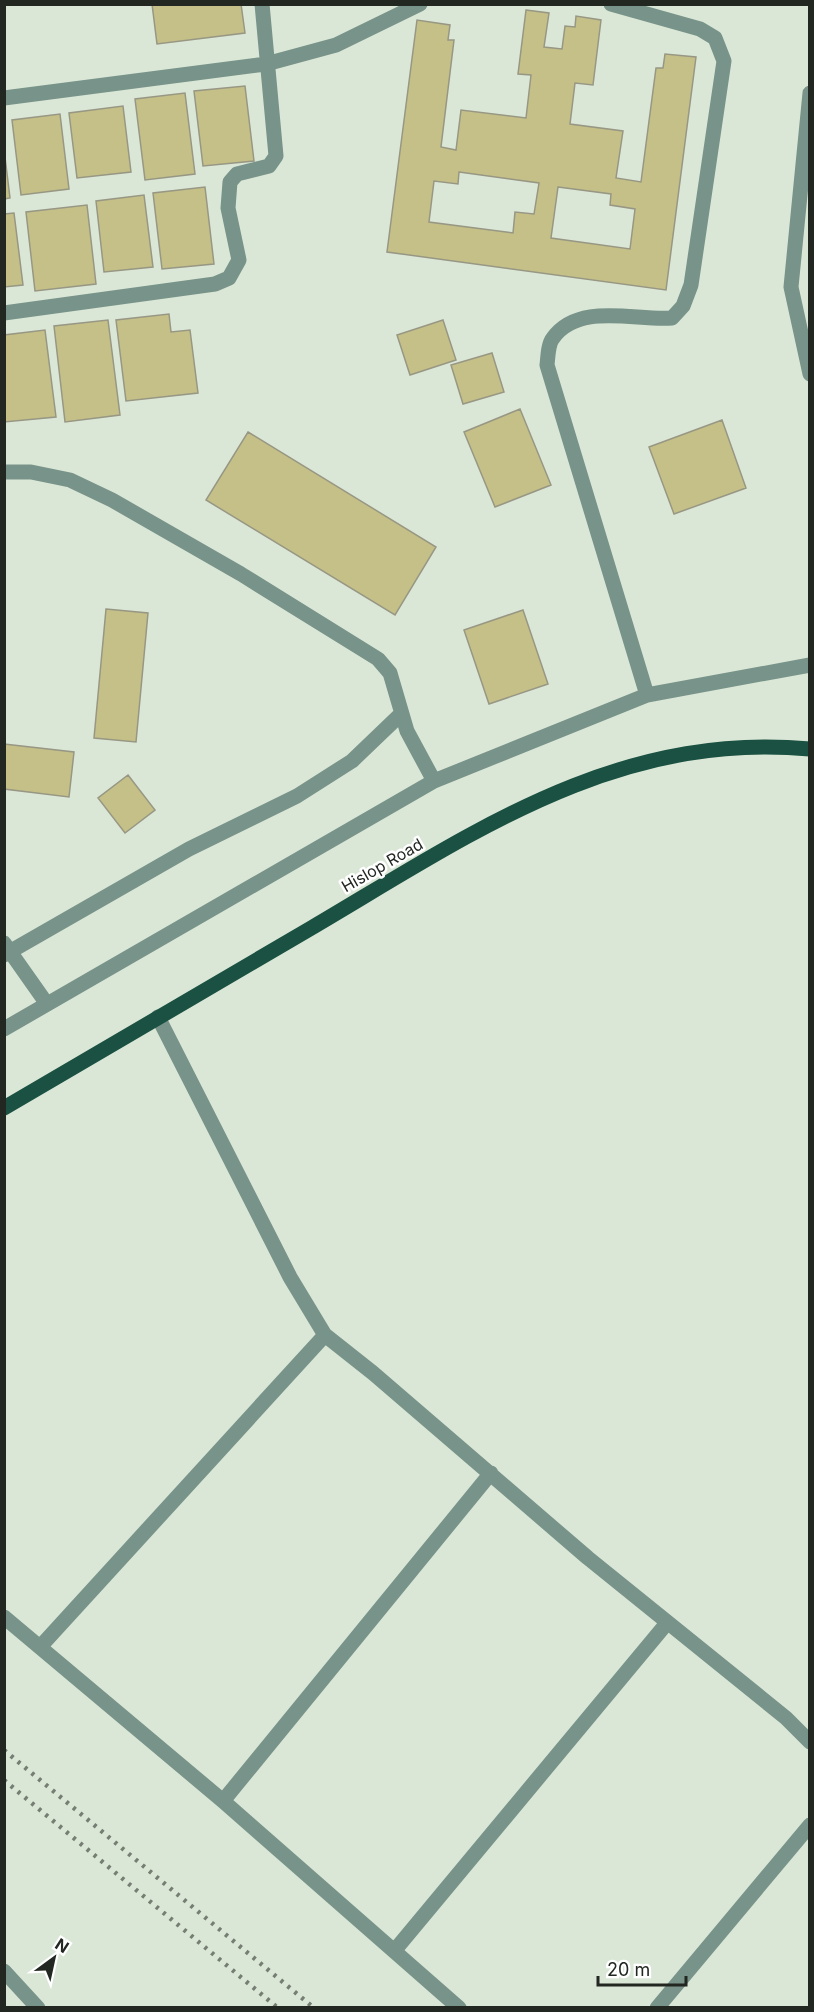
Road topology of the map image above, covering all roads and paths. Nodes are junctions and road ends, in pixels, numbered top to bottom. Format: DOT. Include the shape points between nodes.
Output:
graph roads {
  1 [pos="262,4"];
  2 [pos="420,4"];
  3 [pos="611,4"];
  4 [pos="266,64"];
  5 [pos="810,93"];
  6 [pos="4,98"];
  7 [pos="4,313"];
  8 [pos="810,374"];
  9 [pos="4,472"];
  10 [pos="810,665"];
  11 [pos="647,695"];
  12 [pos="401,714"];
  13 [pos="805,748"];
  14 [pos="434,781"];
  15 [pos="7,950"];
  16 [pos="47,1004"];
  17 [pos="158,1017"];
  18 [pos="4,1029"];
  19 [pos="4,1108"];
  20 [pos="325,1335"];
  21 [pos="491,1473"];
  22 [pos="4,1617"];
  23 [pos="667,1623"];
  24 [pos="40,1647"];
  25 [pos="810,1742"];
  26 [pos="223,1801"];
  27 [pos="810,1825"];
  28 [pos="395,1950"];
  29 [pos="4,1971"];
  30 [pos="38,2007"];
  31 [pos="459,2007"];
  32 [pos="657,2007"];
  1 -- 4 [label="street"];
  2 -- 4 [label="street" via="336,45"];
  3 -- 11 [label="street" via="700,29 715,38 724,61 691,285 683,306 672,318 597,315 564,326 551,339 547,365"];
  4 -- 6 [label="street"];
  4 -- 7 [label="street" via="276,156 269,166 237,174 230,182 228,208 239,260 229,278 215,284"];
  5 -- 8 [label="street" via="791,287"];
  9 -- 12 [label="street" via="31,472 70,480 336,631 378,659 390,673"];
  10 -- 11 [label="street"];
  11 -- 14 [label="street"];
  12 -- 14 [label="street"];
  12 -- 15 [label="street" via="352,761 297,796 189,849"];
  13 -- 17 [label="main road, Hislop Road" via="724,748 657,758 567,786 483,827"];
  14 -- 16 [label="street"];
  15 -- 16 [label="street"];
  16 -- 18 [label="street"];
  17 -- 19 [label="main road, Hislop Road"];
  17 -- 20 [label="street" via="290,1277"];
  20 -- 21 [label="street"];
  20 -- 24 [label="street"];
  21 -- 23 [label="street"];
  21 -- 26 [label="street"];
  22 -- 24 [label="street"];
  23 -- 25 [label="street" via="786,1718"];
  23 -- 28 [label="street"];
  24 -- 26 [label="street"];
  26 -- 28 [label="street"];
  27 -- 32 [label="street"];
  28 -- 31 [label="street"];
  29 -- 30 [label="street"];
}
